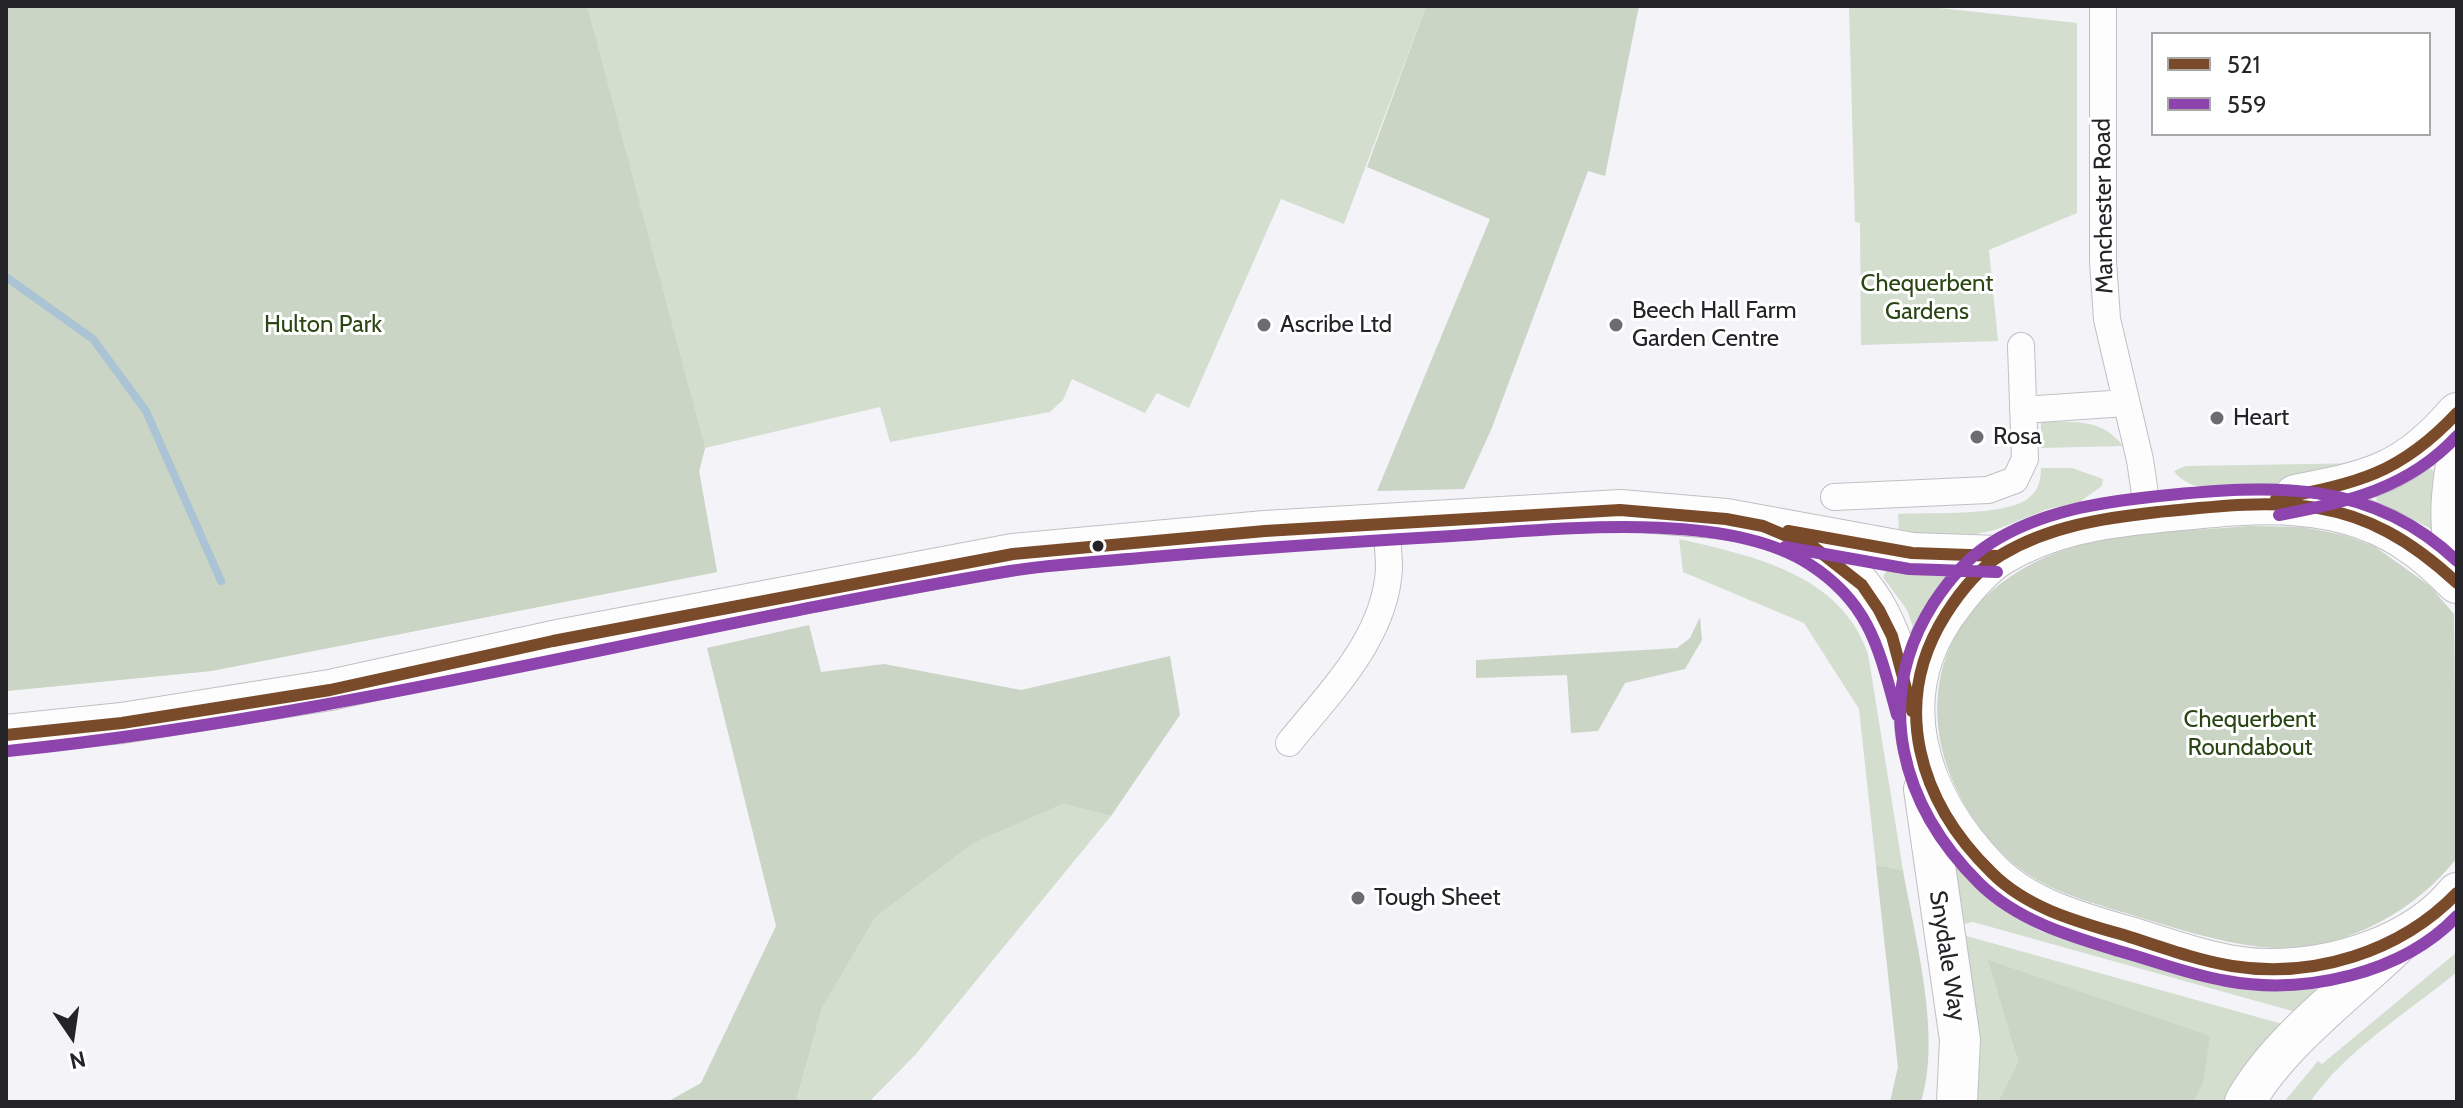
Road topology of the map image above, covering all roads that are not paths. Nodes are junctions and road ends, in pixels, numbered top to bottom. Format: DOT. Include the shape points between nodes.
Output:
graph roads {
  1 [pos="2103,6"];
  2 [pos="2021,346"];
  3 [pos="2126,403"];
  4 [pos="2023,410"];
  5 [pos="2457,413"];
  6 [pos="2457,458"];
  7 [pos="1834,497"];
  8 [pos="2248,504"];
  9 [pos="2148,514"];
  10 [pos="1386,524"];
  11 [pos="1763,526"];
  12 [pos="1998,556"];
  13 [pos="2457,560"];
  14 [pos="2457,583"];
  15 [pos="1912,711"];
  16 [pos="6,735"];
  17 [pos="1289,743"];
  18 [pos="1920,762"];
  19 [pos="2457,893"];
  20 [pos="2407,935"];
  21 [pos="1957,1102"];
  22 [pos="2245,1102"];
  1 -- 3 [label="street, Manchester Road" via="2103,261 2107,319"];
  2 -- 4 [label="street"];
  3 -- 4 [label="street"];
  3 -- 9 [label="street, Manchester Road"];
  4 -- 7 [label="street" via="2022,470 2003,487"];
  5 -- 8 [label="highway" via="2406,463 2373,479"];
  6 -- 13 [label="highway" via="2450,497"];
  8 -- 9 [label="highway"];
  8 -- 14 [label="highway" via="2306,505 2350,514 2416,547"];
  9 -- 12 [label="highway" via="2064,528"];
  10 -- 11 [label="highway" via="1620,510"];
  10 -- 16 [label="highway" via="1013,554 553,641 330,690 122,723"];
  10 -- 17 [label="street" via="1389,568 1382,605 1359,656"];
  11 -- 12 [label="highway" via="1912,553"];
  11 -- 15 [label="highway" via="1815,548 1862,585 1892,636"];
  12 -- 15 [label="highway" via="1937,623 1921,660"];
  15 -- 18 [label="highway"];
  18 -- 20 [label="highway" via="1941,808 1994,875 2033,903 2078,922 2208,960 2264,969 2313,966"];
  18 -- 21 [label="highway, Snydale Way" via="1960,1040"];
  19 -- 20 [label="highway"];
  20 -- 22 [label="highway" via="2268,1069"];
}
